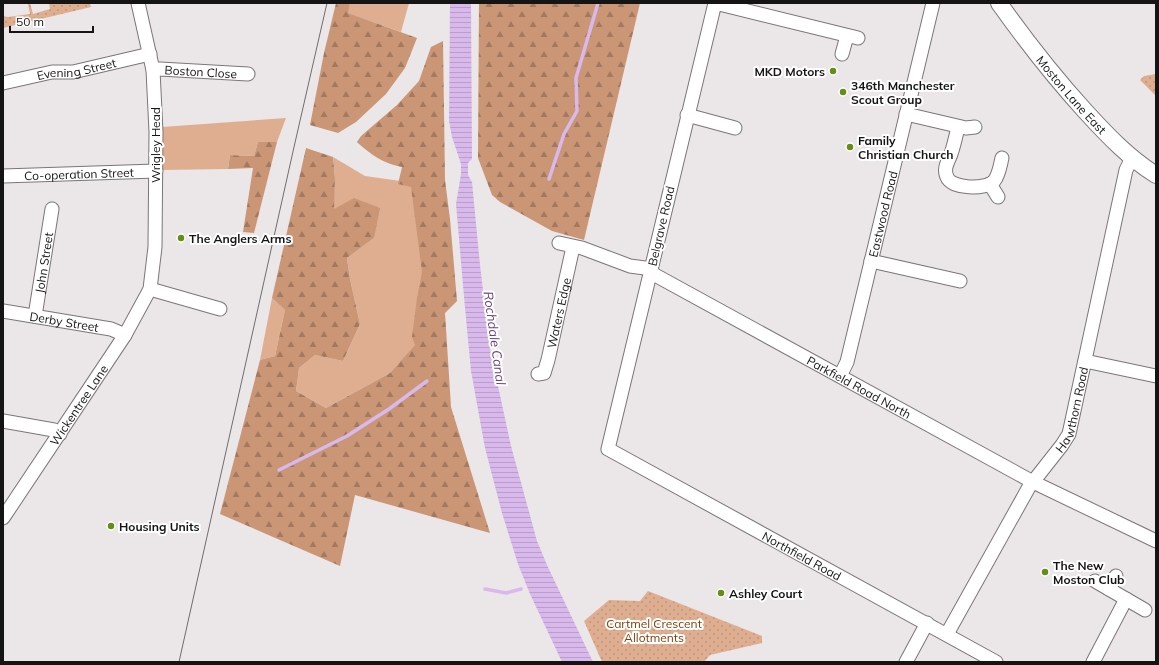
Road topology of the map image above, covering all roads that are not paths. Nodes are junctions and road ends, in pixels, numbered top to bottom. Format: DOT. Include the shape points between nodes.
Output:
graph roads {
  1 [pos="138,3"];
  2 [pos="715,3"];
  3 [pos="933,3"];
  4 [pos="998,3"];
  5 [pos="150,54"];
  6 [pos="842,54"];
  7 [pos="153,70"];
  8 [pos="248,74"];
  9 [pos="3,83"];
  10 [pos="906,114"];
  11 [pos="687,115"];
  12 [pos="958,127"];
  13 [pos="975,127"];
  14 [pos="735,128"];
  15 [pos="1002,158"];
  16 [pos="1132,158"];
  17 [pos="156,171"];
  18 [pos="1156,174"];
  19 [pos="3,176"];
  20 [pos="990,184"];
  21 [pos="998,197"];
  22 [pos="52,209"];
  23 [pos="559,243"];
  24 [pos="574,247"];
  25 [pos="871,261"];
  26 [pos="650,272"];
  27 [pos="960,281"];
  28 [pos="150,289"];
  29 [pos="220,309"];
  30 [pos="3,311"];
  31 [pos="35,316"];
  32 [pos="125,335"];
  33 [pos="1085,361"];
  34 [pos="538,374"];
  35 [pos="840,376"];
  36 [pos="1156,376"];
  37 [pos="3,421"];
  38 [pos="60,434"];
  39 [pos="608,449"];
  40 [pos="1033,482"];
  41 [pos="3,518"];
  42 [pos="1156,540"];
  43 [pos="1116,576"];
  44 [pos="1095,581"];
  45 [pos="1109,590"];
  46 [pos="1126,599"];
  47 [pos="1145,610"];
  48 [pos="927,624"];
  49 [pos="947,634"];
  50 [pos="906,662"];
  51 [pos="996,662"];
  52 [pos="1093,662"];
  1 -- 5 [label="street, Wrigley Head"];
  2 -- 6 [label="street" via="853,37"];
  2 -- 11 [label="street, Belgrave Road"];
  3 -- 10 [label="street, Eastwood Road"];
  4 -- 16 [label="street, Moston Lane East" via="1060,82"];
  5 -- 7 [label="street, Wrigley Head"];
  5 -- 9 [label="street, Evening Street" via="73,72 52,72"];
  7 -- 8 [label="street, Boston Close"];
  7 -- 17 [label="street, Wrigley Head"];
  10 -- 12 [label="street"];
  10 -- 25 [label="street, Eastwood Road"];
  11 -- 14 [label="street"];
  11 -- 26 [label="street, Belgrave Road"];
  12 -- 13 [label="street"];
  12 -- 20 [label="street" via="947,161 947,178 952,184 962,187"];
  15 -- 20 [label="street" via="998,175"];
  16 -- 18 [label="street, Moston Lane East"];
  16 -- 33 [label="street, Hawthorn Road" via="1126,170"];
  17 -- 19 [label="street, Co-operation Street"];
  17 -- 28 [label="street, Wrigley Head" via="155,247"];
  20 -- 21 [label="street"];
  22 -- 31 [label="street, John Street"];
  23 -- 24 [label="street, Parkfield Road North"];
  24 -- 26 [label="street, Parkfield Road North" via="630,266 645,268"];
  24 -- 34 [label="street, Waters Edge" via="548,360 544,373"];
  25 -- 27 [label="street"];
  25 -- 35 [label="street, Eastwood Road" via="846,362"];
  26 -- 35 [label="street, Parkfield Road North"];
  26 -- 39 [label="street, Belgrave Road"];
  28 -- 29 [label="street"];
  28 -- 32 [label="street, Wickentree Lane"];
  30 -- 31 [label="street, Derby Street"];
  31 -- 32 [label="street, Derby Street" via="111,329"];
  32 -- 38 [label="street, Wickentree Lane"];
  33 -- 36 [label="street"];
  33 -- 40 [label="street, Hawthorn Road" via="1069,434"];
  35 -- 40 [label="street, Parkfield Road North"];
  37 -- 38 [label="street" via="54,430"];
  38 -- 41 [label="street, Wickentree Lane"];
  39 -- 48 [label="street, Northfield Road"];
  40 -- 42 [label="street, Parkfield Road North"];
  40 -- 49 [label="street, Hawthorn Road"];
  43 -- 45 [label="street"];
  44 -- 45 [label="street"];
  45 -- 46 [label="street"];
  46 -- 47 [label="street"];
  46 -- 52 [label="street"];
  48 -- 49 [label="street, Northfield Road"];
  48 -- 50 [label="street"];
  49 -- 51 [label="street, Northfield Road"];
}
